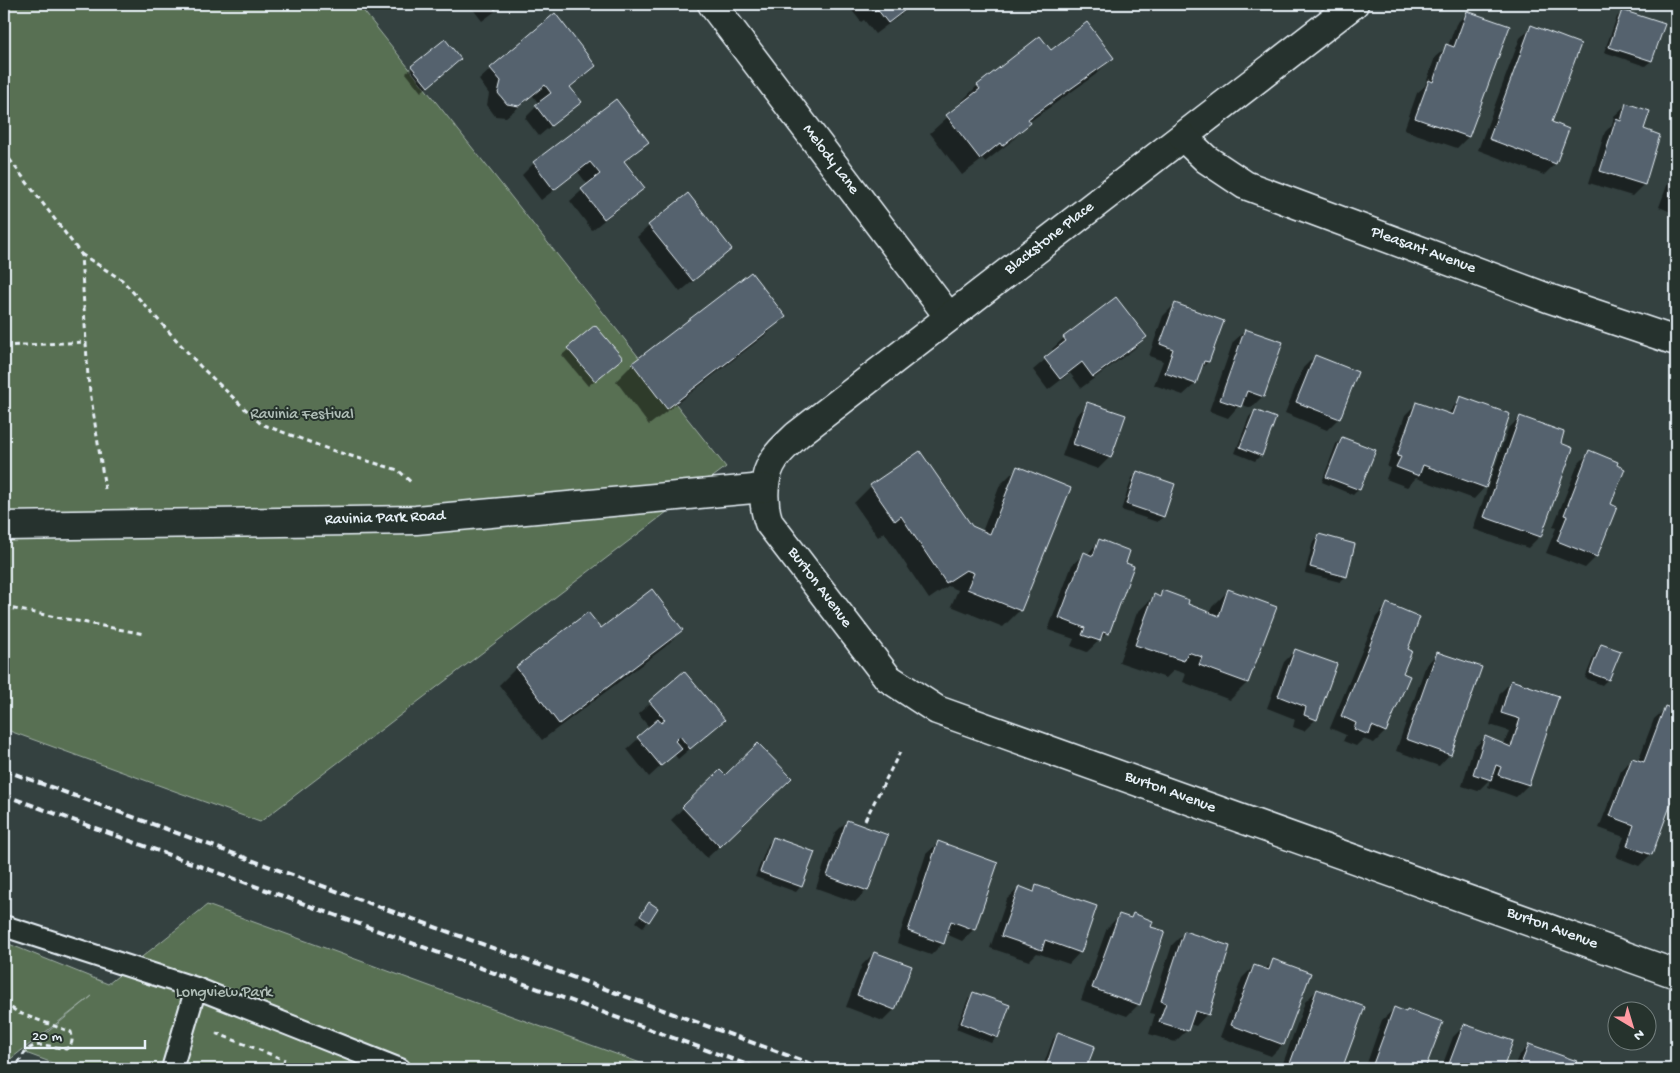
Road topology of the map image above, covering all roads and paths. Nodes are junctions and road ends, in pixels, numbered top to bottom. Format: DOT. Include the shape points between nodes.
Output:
graph roads {
  1 [pos="712,4"];
  2 [pos="1354,4"];
  3 [pos="1183,137"];
  4 [pos="4,152"];
  5 [pos="81,254"];
  6 [pos="949,317"];
  7 [pos="86,342"];
  8 [pos="1676,342"];
  9 [pos="4,346"];
  10 [pos="764,488"];
  11 [pos="452,517"];
  12 [pos="111,525"];
  13 [pos="4,526"];
  14 [pos="4,607"];
  15 [pos="144,634"];
  16 [pos="900,752"];
  17 [pos="865,820"];
  18 [pos="4,926"];
  19 [pos="1676,974"];
  20 [pos="196,988"];
  21 [pos="4,1003"];
  22 [pos="233,1042"];
  23 [pos="287,1060"];
  24 [pos="16,1069"];
  25 [pos="172,1069"];
  26 [pos="400,1069"];
  1 -- 6 [label="street, Melody Lane"];
  2 -- 3 [label="street, Blackstone Place"];
  3 -- 6 [label="street, Blackstone Place"];
  3 -- 8 [label="street, Pleasant Avenue" via="1206,159 1245,185"];
  4 -- 5 [label="path"];
  5 -- 7 [label="path"];
  5 -- 11 [label="path" via="122,280 200,366 261,424 398,470"];
  6 -- 10 [label="street, Blackstone Place" via="797,435 774,459"];
  7 -- 9 [label="path"];
  7 -- 12 [label="path" via="88,378"];
  10 -- 11 [label="street, Ravinia Park Road"];
  10 -- 19 [label="street, Burton Avenue" via="764,509 770,523 888,678 937,710"];
  11 -- 12 [label="street, Ravinia Park Road"];
  12 -- 13 [label="street, Ravinia Park Road"];
  14 -- 15 [label="path"];
  16 -- 17 [label="path"];
  18 -- 20 [label="lane"];
  20 -- 25 [label="lane"];
  20 -- 26 [label="lane"];
  21 -- 24 [label="path" via="20,1013 71,1032 73,1039 72,1045 66,1049 39,1044 32,1046 23,1052"];
  22 -- 23 [label="path"];
}
